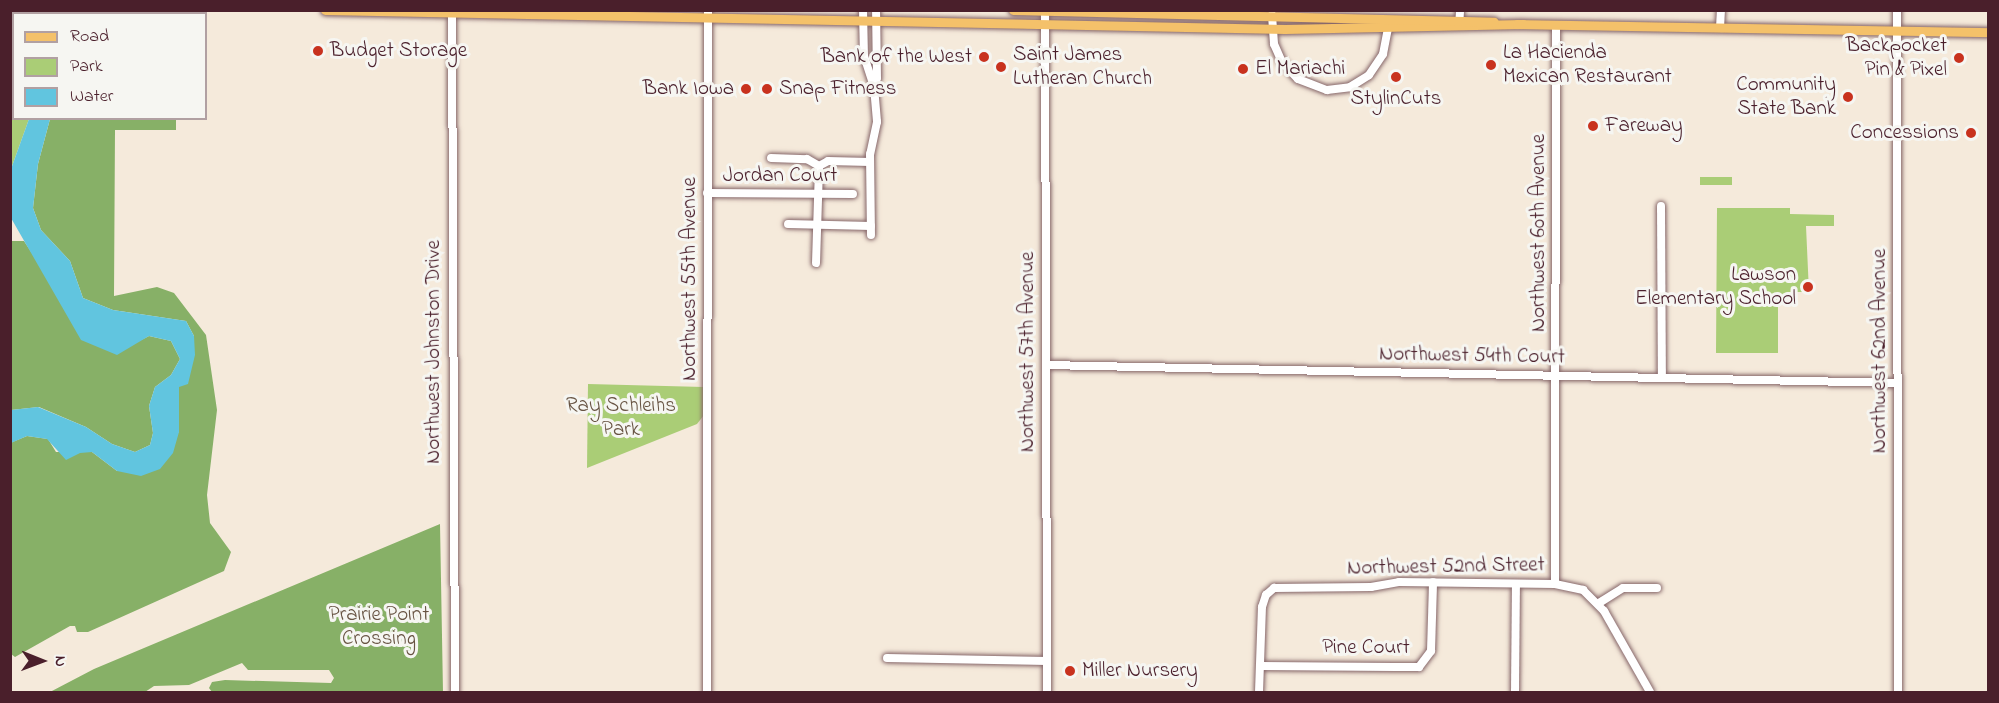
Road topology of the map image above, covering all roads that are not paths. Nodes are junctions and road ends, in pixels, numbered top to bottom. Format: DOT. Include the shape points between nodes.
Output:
graph roads {
  1 [pos="138,10"];
  2 [pos="325,10"];
  3 [pos="876,10"];
  4 [pos="1013,10"];
  5 [pos="1721,10"];
  6 [pos="1897,10"];
  7 [pos="103,12"];
  8 [pos="1045,12"];
  9 [pos="452,13"];
  10 [pos="708,14"];
  11 [pos="1272,15"];
  12 [pos="863,16"];
  13 [pos="1389,18"];
  14 [pos="1460,19"];
  15 [pos="876,21"];
  16 [pos="1046,25"];
  17 [pos="1556,26"];
  18 [pos="1273,28"];
  19 [pos="1720,28"];
  20 [pos="1389,29"];
  21 [pos="1896,31"];
  22 [pos="1989,32"];
  23 [pos="874,87"];
  24 [pos="771,158"];
  25 [pos="870,162"];
  26 [pos="819,166"];
  27 [pos="708,193"];
  28 [pos="817,194"];
  29 [pos="853,194"];
  30 [pos="1661,206"];
  31 [pos="788,224"];
  32 [pos="817,225"];
  33 [pos="871,226"];
  34 [pos="871,235"];
  35 [pos="816,262"];
  36 [pos="1046,364"];
  37 [pos="1556,376"];
  38 [pos="1662,378"];
  39 [pos="1898,383"];
  40 [pos="1433,582"];
  41 [pos="1555,584"];
  42 [pos="1516,585"];
  43 [pos="1657,588"];
  44 [pos="1599,603"];
  45 [pos="887,658"];
  46 [pos="1047,661"];
  47 [pos="1260,666"];
  48 [pos="455,693"];
  49 [pos="707,693"];
  50 [pos="1047,693"];
  51 [pos="1259,693"];
  52 [pos="1515,693"];
  53 [pos="1650,693"];
  54 [pos="1898,693"];
  1 -- 7 [label="main road"];
  2 -- 9 [label="main road"];
  3 -- 15 [label="street"];
  4 -- 8 [label="main road"];
  5 -- 19 [label="street"];
  6 -- 21 [label="street, Northwest 62nd Avenue"];
  8 -- 11 [label="main road"];
  8 -- 16 [label="street, Northwest 57th Avenue"];
  9 -- 10 [label="main road"];
  9 -- 48 [label="street, Northwest Johnston Drive"];
  10 -- 12 [label="main road"];
  10 -- 27 [label="street, Northwest 55th Avenue"];
  11 -- 13 [label="main road"];
  11 -- 18 [label="street"];
  12 -- 15 [label="main road"];
  12 -- 23 [label="street" via="864,56"];
  13 -- 14 [label="main road"];
  13 -- 20 [label="street"];
  14 -- 17 [label="main road"];
  14 -- 20 [label="main road"];
  15 -- 16 [label="main road"];
  15 -- 23 [label="street"];
  16 -- 18 [label="main road"];
  16 -- 36 [label="street, Northwest 57th Avenue"];
  17 -- 19 [label="main road"];
  17 -- 37 [label="street, Northwest 60th Avenue"];
  18 -- 20 [label="main road"];
  18 -- 20 [label="street" via="1276,50 1289,72 1310,86 1333,90 1350,87 1369,75 1383,54"];
  19 -- 21 [label="main road"];
  21 -- 22 [label="main road"];
  21 -- 39 [label="street, Northwest 62nd Avenue"];
  23 -- 25 [label="street" via="877,122"];
  24 -- 26 [label="street" via="807,159"];
  25 -- 26 [label="street" via="828,161"];
  25 -- 33 [label="street"];
  26 -- 28 [label="street"];
  27 -- 28 [label="street, Jordan Court"];
  27 -- 49 [label="street, Northwest 55th Avenue"];
  28 -- 29 [label="street, Jordan Court"];
  28 -- 32 [label="street"];
  30 -- 38 [label="street"];
  31 -- 32 [label="street"];
  32 -- 33 [label="street"];
  32 -- 35 [label="street"];
  33 -- 34 [label="street"];
  36 -- 37 [label="street, Northwest 54th Court"];
  36 -- 46 [label="street, Northwest 57th Avenue"];
  37 -- 38 [label="street, Northwest 54th Court"];
  37 -- 41 [label="street, Northwest 60th Avenue"];
  38 -- 39 [label="street, Northwest 54th Court"];
  39 -- 54 [label="street, Northwest 62nd Avenue"];
  40 -- 42 [label="street, Northwest 52nd Street"];
  40 -- 47 [label="street, Northwest 52nd Street" via="1371,587 1284,585 1266,595"];
  40 -- 47 [label="street, Pine Court" via="1431,651 1419,667"];
  41 -- 42 [label="street, Northwest 52nd Street"];
  41 -- 44 [label="street, Northwest 52nd Street" via="1575,586"];
  42 -- 52 [label="street"];
  43 -- 44 [label="street" via="1623,588"];
  44 -- 53 [label="street"];
  45 -- 46 [label="street"];
  46 -- 50 [label="street, Northwest 57th Avenue"];
  47 -- 51 [label="street"];
}
